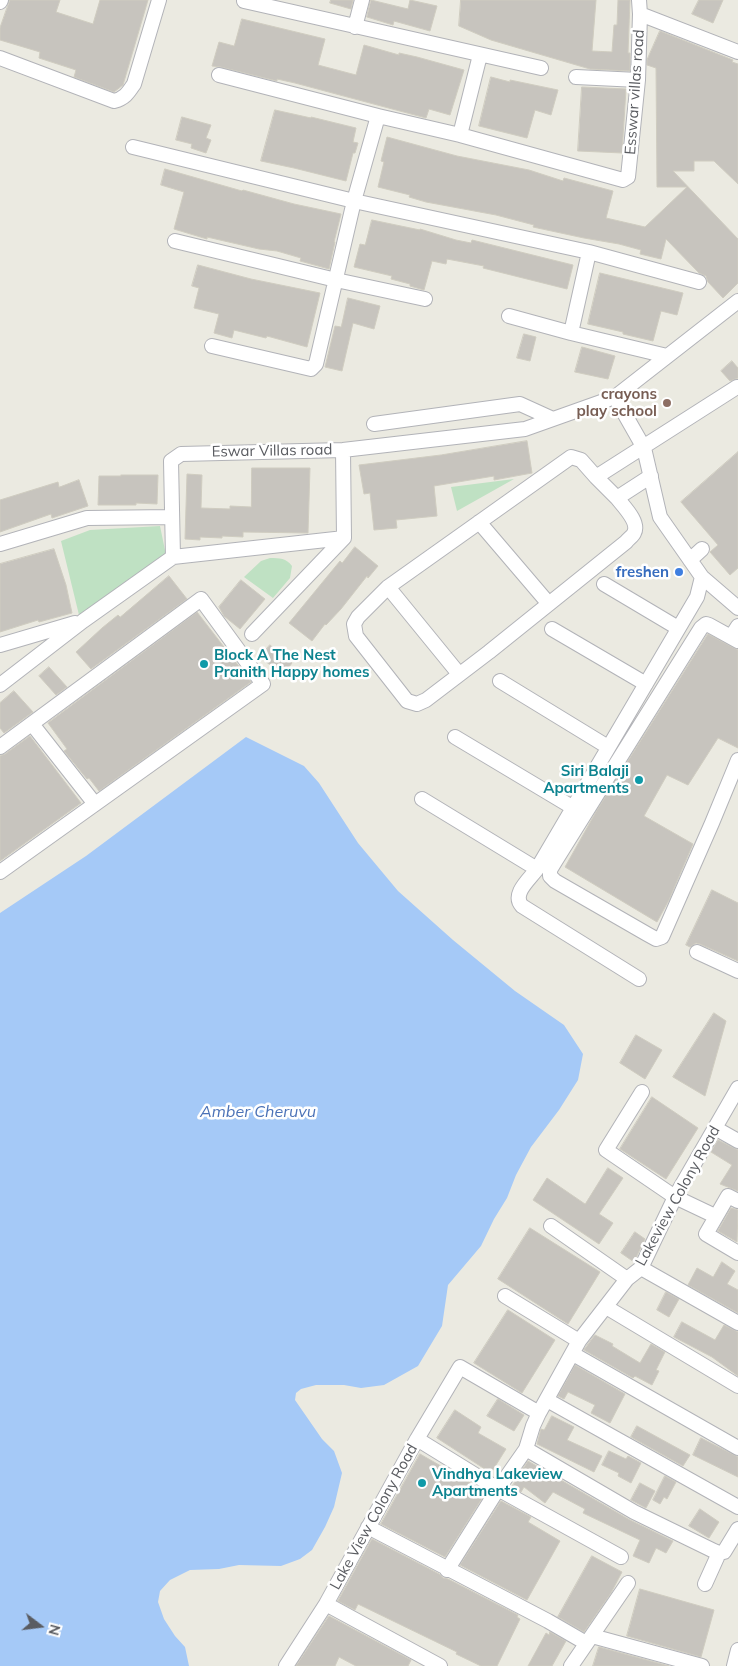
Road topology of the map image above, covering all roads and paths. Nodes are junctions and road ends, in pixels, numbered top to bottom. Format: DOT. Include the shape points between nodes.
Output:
graph roads {
  1 [pos="159,0"];
  2 [pos="244,0"];
  3 [pos="362,0"];
  4 [pos="639,7"];
  5 [pos="355,27"];
  6 [pos="738,52"];
  7 [pos="480,55"];
  8 [pos="0,58"];
  9 [pos="541,68"];
  10 [pos="219,75"];
  11 [pos="576,77"];
  12 [pos="638,80"];
  13 [pos="378,116"];
  14 [pos="460,135"];
  15 [pos="133,147"];
  16 [pos="354,201"];
  17 [pos="174,242"];
  18 [pos="589,252"];
  19 [pos="336,280"];
  20 [pos="699,282"];
  21 [pos="425,299"];
  22 [pos="733,305"];
  23 [pos="509,316"];
  24 [pos="738,319"];
  25 [pos="571,333"];
  26 [pos="212,346"];
  27 [pos="667,356"];
  28 [pos="737,388"];
  29 [pos="615,397"];
  30 [pos="553,419"];
  31 [pos="374,424"];
  32 [pos="644,448"];
  33 [pos="343,450"];
  34 [pos="650,476"];
  35 [pos="596,477"];
  36 [pos="616,498"];
  37 [pos="172,517"];
  38 [pos="479,522"];
  39 [pos="344,538"];
  40 [pos="0,544"];
  41 [pos="702,548"];
  42 [pos="173,557"];
  43 [pos="690,560"];
  44 [pos="702,577"];
  45 [pos="604,584"];
  46 [pos="388,588"];
  47 [pos="549,604"];
  48 [pos="738,608"];
  49 [pos="83,621"];
  50 [pos="678,628"];
  51 [pos="552,629"];
  52 [pos="252,634"];
  53 [pos="736,635"];
  54 [pos="0,645"];
  55 [pos="459,674"];
  56 [pos="500,681"];
  57 [pos="646,684"];
  58 [pos="0,685"];
  59 [pos="32,724"];
  60 [pos="455,738"];
  61 [pos="0,747"];
  62 [pos="608,748"];
  63 [pos="738,760"];
  64 [pos="422,798"];
  65 [pos="95,804"];
  66 [pos="572,807"];
  67 [pos="537,869"];
  68 [pos="0,872"];
  69 [pos="697,952"];
  70 [pos="738,971"];
  71 [pos="639,979"];
  72 [pos="738,1088"];
  73 [pos="642,1092"];
  74 [pos="715,1128"];
  75 [pos="738,1140"];
  76 [pos="675,1197"];
  77 [pos="738,1201"];
  78 [pos="715,1216"];
  79 [pos="550,1226"];
  80 [pos="738,1253"];
  81 [pos="641,1268"];
  82 [pos="627,1280"];
  83 [pos="505,1296"];
  84 [pos="606,1307"];
  85 [pos="738,1323"];
  86 [pos="579,1341"];
  87 [pos="572,1354"];
  88 [pos="738,1386"];
  89 [pos="547,1400"];
  90 [pos="539,1413"];
  91 [pos="417,1439"];
  92 [pos="738,1448"];
  93 [pos="526,1449"];
  94 [pos="498,1489"];
  95 [pos="738,1507"];
  96 [pos="368,1527"];
  97 [pos="738,1529"];
  98 [pos="720,1553"];
  99 [pos="621,1557"];
  100 [pos="447,1570"];
  101 [pos="628,1583"];
  102 [pos="705,1584"];
  103 [pos="326,1604"];
  104 [pos="589,1639"];
  105 [pos="738,1650"];
  106 [pos="286,1666"];
  107 [pos="440,1666"];
  108 [pos="571,1666"];
  109 [pos="702,1666"];
  110 [pos="734,1666"];
  1 -- 8 [label="street" via="134,84 121,99 114,101"];
  2 -- 5 [label="street"];
  3 -- 5 [label="street"];
  4 -- 6 [label="street"];
  4 -- 12 [label="street, Esswar villas road"];
  5 -- 7 [label="street"];
  7 -- 9 [label="street"];
  7 -- 14 [label="street"];
  10 -- 13 [label="street"];
  11 -- 12 [label="street"];
  12 -- 14 [label="street, Esswar villas road" via="628,177 623,180"];
  13 -- 14 [label="street"];
  13 -- 16 [label="street"];
  15 -- 16 [label="street"];
  16 -- 18 [label="street"];
  16 -- 19 [label="street"];
  17 -- 19 [label="street"];
  18 -- 20 [label="street"];
  18 -- 25 [label="street"];
  19 -- 21 [label="street"];
  19 -- 26 [label="street" via="316,364 311,369"];
  22 -- 24 [label="street"];
  22 -- 27 [label="street, Eswar Villas road"];
  23 -- 25 [label="street"];
  25 -- 27 [label="street"];
  27 -- 29 [label="street, Eswar Villas road"];
  28 -- 32 [label="street"];
  29 -- 30 [label="street, Eswar Villas road"];
  29 -- 32 [label="street"];
  30 -- 31 [label="street" via="520,404"];
  30 -- 33 [label="street, Eswar Villas road" via="525,429"];
  32 -- 34 [label="street"];
  32 -- 35 [label="street"];
  33 -- 37 [label="street, Eswar Villas road" via="181,454 170,461"];
  33 -- 39 [label="street"];
  34 -- 36 [label="street"];
  34 -- 43 [label="street" via="660,517"];
  35 -- 36 [label="street"];
  35 -- 38 [label="street" via="581,460 571,457"];
  36 -- 47 [label="street" via="634,520 634,533"];
  37 -- 40 [label="street" via="87,518"];
  37 -- 42 [label="street, Eswar Villas road"];
  38 -- 46 [label="street"];
  38 -- 47 [label="street"];
  39 -- 42 [label="street"];
  39 -- 52 [label="street"];
  41 -- 43 [label="street"];
  42 -- 49 [label="street"];
  43 -- 44 [label="street"];
  44 -- 48 [label="street"];
  44 -- 50 [label="street" via="697,597"];
  45 -- 50 [label="street"];
  46 -- 55 [label="street"];
  46 -- 55 [label="street" via="358,617 354,630 407,701 416,704 426,700"];
  47 -- 55 [label="street"];
  49 -- 54 [label="street"];
  49 -- 58 [label="street"];
  50 -- 57 [label="street"];
  51 -- 57 [label="street"];
  53 -- 63 [label="street" via="706,624 701,628 556,860 550,876 656,939 662,937"];
  56 -- 62 [label="street"];
  57 -- 62 [label="street"];
  59 -- 61 [label="street"];
  59 -- 65 [label="street"];
  59 -- 65 [label="street" via="201,600 263,684"];
  60 -- 66 [label="street"];
  62 -- 66 [label="street"];
  64 -- 67 [label="street"];
  65 -- 68 [label="street"];
  66 -- 67 [label="street"];
  67 -- 71 [label="street" via="520,890 518,895 522,906"];
  69 -- 70 [label="street"];
  72 -- 74 [label="street, Lakeview Colony Road"];
  73 -- 76 [label="street" via="606,1150"];
  74 -- 75 [label="street"];
  74 -- 76 [label="street, Lakeview Colony Road"];
  76 -- 78 [label="street"];
  76 -- 81 [label="street, Lakeview Colony Road"];
  77 -- 78 [label="street" via="728,1196"];
  78 -- 80 [label="street" via="706,1234"];
  79 -- 82 [label="street"];
  81 -- 82 [label="street, Lakeview Colony Road"];
  81 -- 85 [label="street"];
  82 -- 84 [label="street, Lakeview Colony Road"];
  83 -- 86 [label="street"];
  84 -- 86 [label="street, Lakeview Colony Road"];
  84 -- 88 [label="street"];
  86 -- 87 [label="street, Lakeview Colony Road"];
  87 -- 89 [label="street, Lakeview Colony Road"];
  87 -- 92 [label="street"];
  89 -- 90 [label="street, Lakeview Colony Road"];
  89 -- 95 [label="street"];
  90 -- 91 [label="street, Lake View Colony Road" via="460,1367"];
  90 -- 93 [label="street, Lakeview Colony Road"];
  91 -- 94 [label="street"];
  91 -- 96 [label="street, Lake View Colony Road"];
  93 -- 94 [label="street"];
  93 -- 98 [label="street" via="634,1512"];
  94 -- 99 [label="street"];
  94 -- 100 [label="street"];
  96 -- 100 [label="street"];
  96 -- 103 [label="street, Lake View Colony Road"];
  97 -- 98 [label="street" via="724,1552"];
  98 -- 102 [label="street"];
  100 -- 104 [label="street"];
  101 -- 104 [label="street"];
  103 -- 106 [label="street, Lake View Colony Road"];
  103 -- 107 [label="street"];
  104 -- 108 [label="street"];
  104 -- 109 [label="street"];
  105 -- 110 [label="street"];
}
